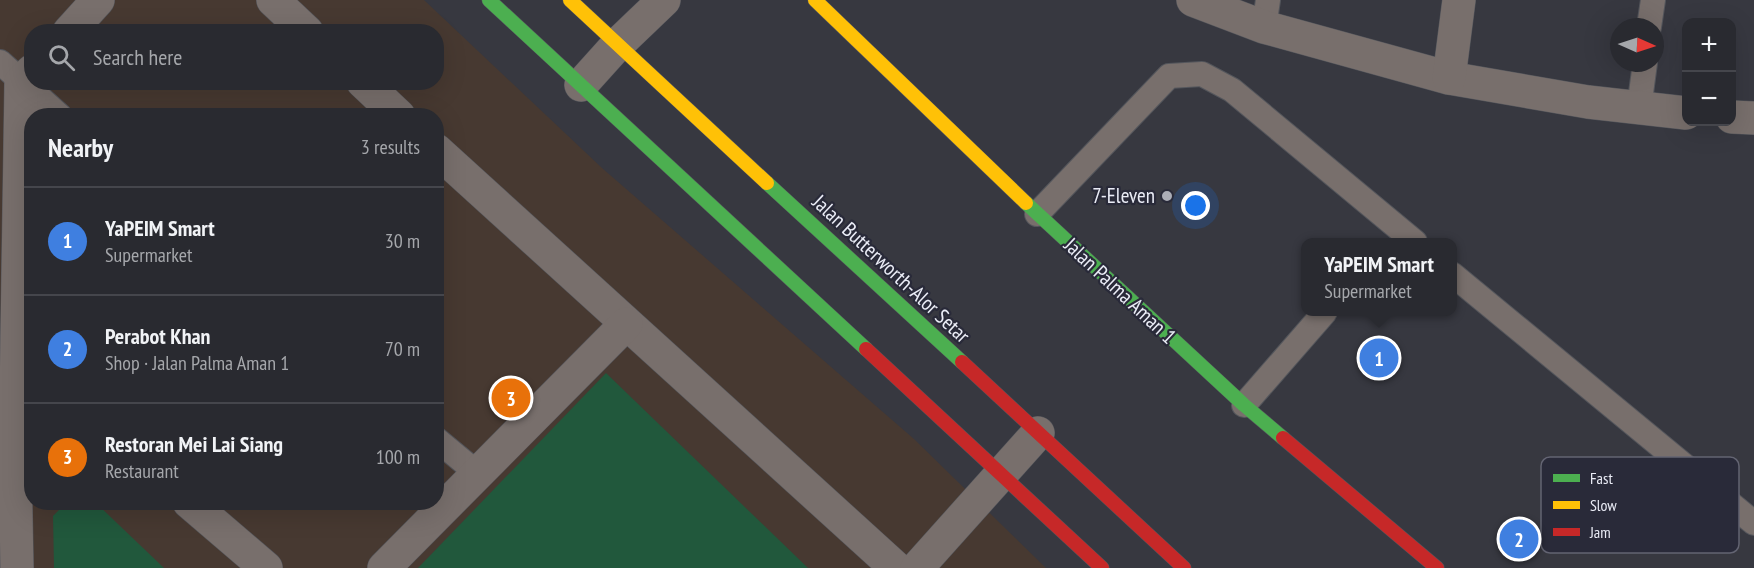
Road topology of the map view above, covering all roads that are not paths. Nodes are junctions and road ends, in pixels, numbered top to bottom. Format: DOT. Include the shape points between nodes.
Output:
graph roads {
  1 [pos="98,0"];
  2 [pos="273,0"];
  3 [pos="489,0"];
  4 [pos="570,0"];
  5 [pos="664,0"];
  6 [pos="815,0"];
  7 [pos="1193,0"];
  8 [pos="1459,0"];
  9 [pos="1653,0"];
  10 [pos="1266,14"];
  11 [pos="1650,18"];
  12 [pos="76,24"];
  13 [pos="298,24"];
  14 [pos="617,45"];
  15 [pos="18,72"];
  16 [pos="1644,72"];
  17 [pos="1449,78"];
  18 [pos="581,85"];
  19 [pos="35,90"];
  20 [pos="371,90"];
  21 [pos="52,108"];
  22 [pos="391,108"];
  23 [pos="1639,108"];
  24 [pos="1682,113"];
  25 [pos="1736,117"];
  26 [pos="1754,118"];
  27 [pos="444,157"];
  28 [pos="1037,214"];
  29 [pos="1399,238"];
  30 [pos="1457,278"];
  31 [pos="1322,316"];
  32 [pos="627,324"];
  33 [pos="1244,405"];
  34 [pos="1038,433"];
  35 [pos="444,446"];
  36 [pos="1674,457"];
  37 [pos="23,464"];
  38 [pos="477,473"];
  39 [pos="1001,474"];
  40 [pos="444,507"];
  41 [pos="198,510"];
  42 [pos="441,510"];
  43 [pos="1739,511"];
  44 [pos="8,517"];
  45 [pos="1754,523"];
  46 [pos="17,568"];
  47 [pos="266,568"];
  48 [pos="384,568"];
  49 [pos="896,568"];
  50 [pos="917,568"];
  51 [pos="1102,568"];
  52 [pos="1184,568"];
  53 [pos="1437,568"];
  1 -- 12 [label="street"];
  2 -- 13 [label="street"];
  3 -- 18 [label="main road"];
  4 -- 14 [label="main road, Jalan Butterworth-Alor Setar"];
  5 -- 14 [label="street"];
  6 -- 28 [label="main road, Jalan Palma Aman 1"];
  7 -- 10 [label="street"];
  8 -- 17 [label="street"];
  9 -- 11 [label="lane"];
  10 -- 17 [label="street"];
  14 -- 18 [label="street"];
  14 -- 34 [label="main road, Jalan Butterworth-Alor Setar"];
  15 -- 37 [label="street"];
  16 -- 23 [label="lane"];
  17 -- 23 [label="street"];
  18 -- 39 [label="main road"];
  19 -- 21 [label="lane"];
  20 -- 22 [label="street"];
  23 -- 24 [label="street"];
  25 -- 26 [label="street"];
  27 -- 32 [label="street"];
  28 -- 29 [label="lane" via="1169,76 1202,74 1232,90"];
  28 -- 33 [label="main road, Jalan Palma Aman 1"];
  30 -- 36 [label="lane"];
  31 -- 33 [label="lane"];
  32 -- 38 [label="street"];
  32 -- 49 [label="street"];
  33 -- 53 [label="main road, Jalan Palma Aman 1"];
  34 -- 39 [label="street"];
  34 -- 52 [label="main road, Jalan Butterworth-Alor Setar"];
  35 -- 38 [label="lane"];
  37 -- 44 [label="street"];
  38 -- 40 [label="street"];
  39 -- 50 [label="street"];
  39 -- 51 [label="main road"];
  41 -- 47 [label="street"];
  42 -- 48 [label="street"];
  43 -- 45 [label="lane"];
  44 -- 46 [label="street"];
}
